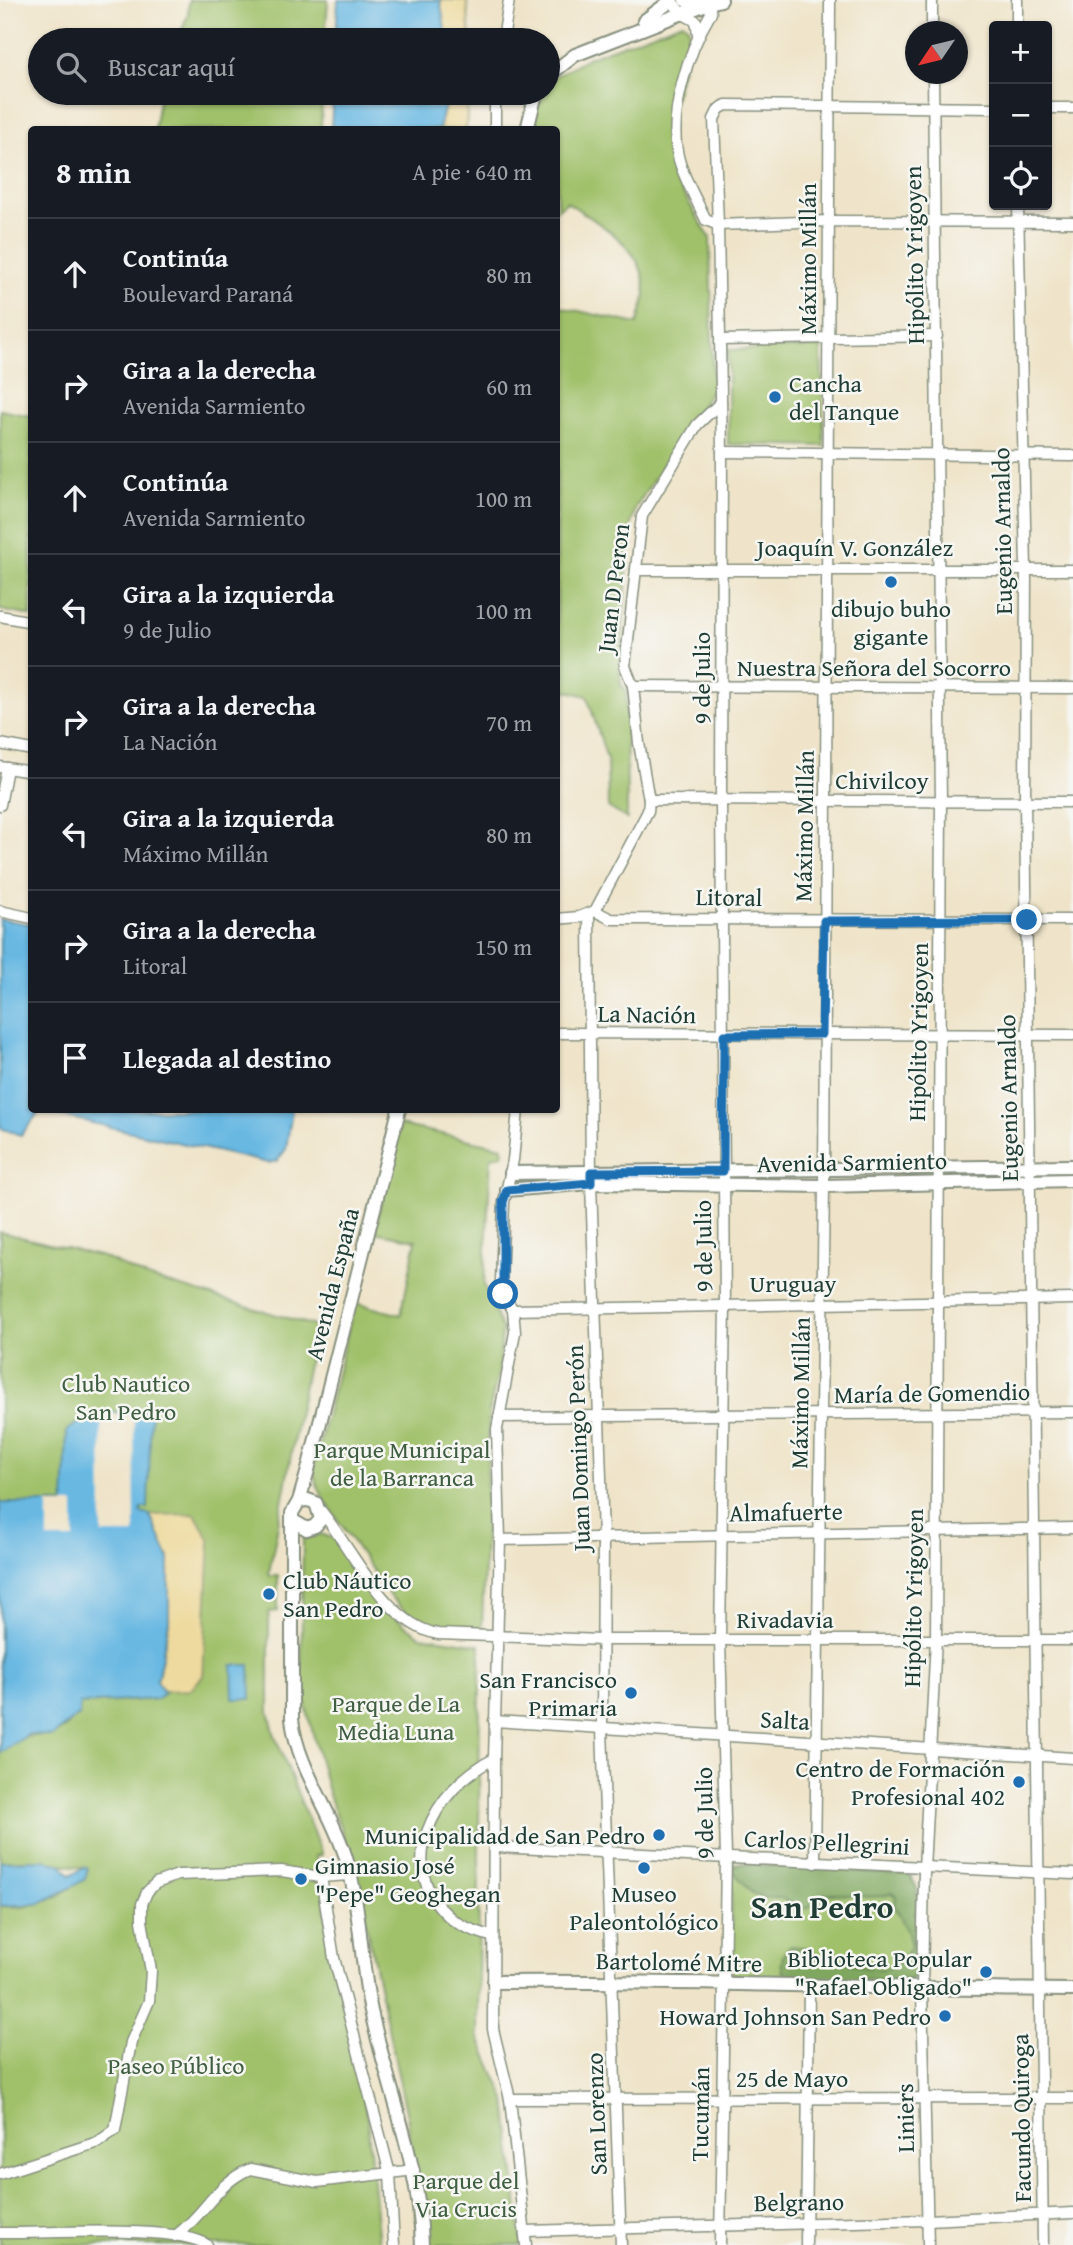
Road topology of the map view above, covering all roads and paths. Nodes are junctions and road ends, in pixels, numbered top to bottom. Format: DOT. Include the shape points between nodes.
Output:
graph roads {
  1 [pos="509,0"];
  2 [pos="830,0"];
  3 [pos="932,0"];
  4 [pos="1017,0"];
  5 [pos="713,1"];
  6 [pos="667,2"];
  7 [pos="683,7"];
  8 [pos="932,21"];
  9 [pos="1017,21"];
  10 [pos="505,28"];
  11 [pos="623,34"];
  12 [pos="698,35"];
  13 [pos="560,66"];
  14 [pos="933,84"];
  15 [pos="495,105"];
  16 [pos="533,105"];
  17 [pos="828,107"];
  18 [pos="933,107"];
  19 [pos="989,108"];
  20 [pos="1052,108"];
  21 [pos="1073,108"];
  22 [pos="495,126"];
  23 [pos="528,126"];
  24 [pos="1018,210"];
  25 [pos="829,221"];
  26 [pos="934,221"];
  27 [pos="1018,222"];
  28 [pos="1073,222"];
  29 [pos="718,225"];
  30 [pos="937,336"];
  31 [pos="828,338"];
  32 [pos="720,340"];
  33 [pos="721,402"];
  34 [pos="722,452"];
  35 [pos="827,453"];
  36 [pos="938,456"];
  37 [pos="1073,456"];
  38 [pos="1022,457"];
  39 [pos="723,568"];
  40 [pos="829,568"];
  41 [pos="937,568"];
  42 [pos="1026,569"];
  43 [pos="636,570"];
  44 [pos="1073,570"];
  45 [pos="0,617"];
  46 [pos="28,621"];
  47 [pos="633,687"];
  48 [pos="722,688"];
  49 [pos="827,688"];
  50 [pos="940,688"];
  51 [pos="1024,688"];
  52 [pos="1073,688"];
  53 [pos="0,744"];
  54 [pos="28,749"];
  55 [pos="4,767"];
  56 [pos="28,771"];
  57 [pos="649,800"];
  58 [pos="721,800"];
  59 [pos="826,801"];
  60 [pos="941,802"];
  61 [pos="1025,802"];
  62 [pos="1073,802"];
  63 [pos="0,805"];
  64 [pos="0,911"];
  65 [pos="592,913"];
  66 [pos="28,917"];
  67 [pos="723,917"];
  68 [pos="560,918"];
  69 [pos="940,919"];
  70 [pos="1027,920"];
  71 [pos="1073,920"];
  72 [pos="824,921"];
  73 [pos="560,1033"];
  74 [pos="592,1034"];
  75 [pos="822,1034"];
  76 [pos="940,1034"];
  77 [pos="724,1035"];
  78 [pos="1073,1035"];
  79 [pos="1028,1036"];
  80 [pos="398,1113"];
  81 [pos="518,1113"];
  82 [pos="1073,1166"];
  83 [pos="937,1169"];
  84 [pos="723,1171"];
  85 [pos="824,1171"];
  86 [pos="511,1172"];
  87 [pos="1030,1173"];
  88 [pos="591,1177"];
  89 [pos="1073,1180"];
  90 [pos="937,1182"];
  91 [pos="722,1185"];
  92 [pos="824,1186"];
  93 [pos="507,1190"];
  94 [pos="1073,1299"];
  95 [pos="1031,1301"];
  96 [pos="937,1302"];
  97 [pos="725,1304"];
  98 [pos="823,1304"];
  99 [pos="595,1307"];
  100 [pos="513,1310"];
  101 [pos="1073,1412"];
  102 [pos="1033,1413"];
  103 [pos="936,1415"];
  104 [pos="725,1416"];
  105 [pos="822,1416"];
  106 [pos="499,1417"];
  107 [pos="598,1417"];
  108 [pos="311,1504"];
  109 [pos="1034,1528"];
  110 [pos="1073,1528"];
  111 [pos="302,1529"];
  112 [pos="935,1531"];
  113 [pos="819,1533"];
  114 [pos="341,1535"];
  115 [pos="721,1535"];
  116 [pos="603,1537"];
  117 [pos="500,1539"];
  118 [pos="496,1637"];
  119 [pos="936,1639"];
  120 [pos="603,1640"];
  121 [pos="720,1640"];
  122 [pos="816,1640"];
  123 [pos="1035,1640"];
  124 [pos="1073,1640"];
  125 [pos="494,1721"];
  126 [pos="602,1728"];
  127 [pos="723,1737"];
  128 [pos="815,1742"];
  129 [pos="931,1751"];
  130 [pos="1037,1757"];
  131 [pos="1073,1758"];
  132 [pos="494,1759"];
  133 [pos="495,1847"];
  134 [pos="608,1851"];
  135 [pos="726,1857"];
  136 [pos="815,1863"];
  137 [pos="924,1869"];
  138 [pos="1073,1874"];
  139 [pos="349,1875"];
  140 [pos="1038,1875"];
  141 [pos="321,1877"];
  142 [pos="493,1937"];
  143 [pos="613,1981"];
  144 [pos="494,1982"];
  145 [pos="723,1983"];
  146 [pos="809,1987"];
  147 [pos="922,1990"];
  148 [pos="1040,1990"];
  149 [pos="1073,1990"];
  150 [pos="615,2096"];
  151 [pos="1042,2097"];
  152 [pos="808,2098"];
  153 [pos="1073,2098"];
  154 [pos="510,2099"];
  155 [pos="721,2099"];
  156 [pos="926,2099"];
  157 [pos="414,2170"];
  158 [pos="0,2174"];
  159 [pos="390,2174"];
  160 [pos="1073,2213"];
  161 [pos="1044,2215"];
  162 [pos="194,2220"];
  163 [pos="928,2220"];
  164 [pos="807,2223"];
  165 [pos="720,2225"];
  166 [pos="621,2229"];
  167 [pos="526,2231"];
  168 [pos="0,2233"];
  169 [pos="175,2236"];
  170 [pos="206,2245"];
  171 [pos="394,2245"];
  172 [pos="422,2245"];
  173 [pos="526,2245"];
  174 [pos="621,2245"];
  175 [pos="720,2245"];
  176 [pos="806,2245"];
  177 [pos="928,2245"];
  178 [pos="1044,2245"];
  1 -- 10 [label="street"];
  2 -- 17 [label="street, Máximo Millán"];
  3 -- 8 [label="street"];
  4 -- 9 [label="street"];
  5 -- 7 [label="main road"];
  5 -- 12 [label="street"];
  6 -- 7 [label="street"];
  6 -- 11 [label="main road"];
  7 -- 11 [label="main road"];
  7 -- 12 [label="street" via="696,21"];
  11 -- 13 [label="main road" via="575,54"];
  12 -- 29 [label="street" via="681,93 675,136 686,179 706,220"];
  14 -- 18 [label="street, Hipólito Yrigoyen"];
  15 -- 22 [label="street"];
  16 -- 23 [label="main road"];
  17 -- 18 [label="street"];
  17 -- 25 [label="street, Máximo Millán"];
  17 -- 29 [label="street, 9 de Julio" via="734,103 719,109 714,119"];
  18 -- 19 [label="street"];
  18 -- 26 [label="street, Hipólito Yrigoyen"];
  20 -- 21 [label="street"];
  24 -- 27 [label="street, Eugenio Arnaldo"];
  25 -- 26 [label="street"];
  25 -- 29 [label="street"];
  25 -- 31 [label="street, Máximo Millán"];
  26 -- 27 [label="street"];
  26 -- 30 [label="street, Hipólito Yrigoyen"];
  27 -- 28 [label="street"];
  27 -- 38 [label="street, Eugenio Arnaldo"];
  29 -- 32 [label="street, 9 de Julio"];
  30 -- 31 [label="street"];
  30 -- 36 [label="street, Hipólito Yrigoyen"];
  31 -- 32 [label="street"];
  31 -- 35 [label="street, Máximo Millán"];
  32 -- 33 [label="street, 9 de Julio"];
  33 -- 34 [label="street, 9 de Julio"];
  33 -- 43 [label="street, Juan D Peron" via="697,425 646,506 638,532"];
  34 -- 35 [label="street"];
  34 -- 39 [label="street, 9 de Julio"];
  35 -- 36 [label="street"];
  35 -- 40 [label="street, Máximo Millán"];
  36 -- 38 [label="street"];
  36 -- 41 [label="street, Hipólito Yrigoyen"];
  37 -- 38 [label="street"];
  38 -- 42 [label="street, Eugenio Arnaldo"];
  39 -- 40 [label="street, Joaquín V. González"];
  39 -- 43 [label="street, Joaquín V. González"];
  39 -- 48 [label="street, 9 de Julio"];
  40 -- 41 [label="street, Joaquín V. González"];
  40 -- 49 [label="street, Máximo Millán"];
  41 -- 42 [label="street, Joaquín V. González"];
  41 -- 50 [label="street, Hipólito Yrigoyen"];
  42 -- 44 [label="street, Joaquín V. González"];
  42 -- 51 [label="street, Eugenio Arnaldo"];
  43 -- 47 [label="street, Juan D Peron" via="625,667"];
  45 -- 46 [label="street"];
  47 -- 48 [label="street, Nuestra Señora del Socorro"];
  47 -- 57 [label="street, Juan D Peron"];
  48 -- 49 [label="street, Nuestra Señora del Socorro"];
  48 -- 58 [label="street, 9 de Julio"];
  49 -- 50 [label="street, Nuestra Señora del Socorro"];
  49 -- 59 [label="street, Máximo Millán"];
  50 -- 51 [label="street, Nuestra Señora del Socorro"];
  50 -- 60 [label="street, Hipólito Yrigoyen"];
  51 -- 52 [label="street, Nuestra Señora del Socorro"];
  51 -- 61 [label="street, Eugenio Arnaldo"];
  53 -- 54 [label="street"];
  55 -- 56 [label="street"];
  55 -- 63 [label="street"];
  57 -- 58 [label="street, Chivilcoy"];
  57 -- 65 [label="street" via="644,819"];
  58 -- 59 [label="street, Chivilcoy"];
  58 -- 67 [label="street, 9 de Julio"];
  59 -- 60 [label="street, Chivilcoy"];
  59 -- 72 [label="street, Máximo Millán"];
  60 -- 61 [label="street, Chivilcoy"];
  60 -- 69 [label="street, Hipólito Yrigoyen"];
  61 -- 62 [label="street, Chivilcoy"];
  61 -- 70 [label="street, Eugenio Arnaldo"];
  64 -- 66 [label="street"];
  65 -- 67 [label="street, Litoral" via="611,919"];
  65 -- 68 [label="street"];
  65 -- 74 [label="street, Juan Domingo Perón"];
  67 -- 72 [label="street, Litoral"];
  67 -- 77 [label="street, 9 de Julio"];
  69 -- 70 [label="street, Litoral"];
  69 -- 72 [label="street, Litoral"];
  69 -- 76 [label="street, Hipólito Yrigoyen"];
  70 -- 71 [label="street, Litoral"];
  70 -- 79 [label="street, Eugenio Arnaldo"];
  72 -- 75 [label="street, Máximo Millán"];
  73 -- 74 [label="street, La Nación"];
  74 -- 77 [label="street, La Nación"];
  74 -- 88 [label="street, Juan Domingo Perón"];
  75 -- 76 [label="street, La Nación"];
  75 -- 77 [label="street, La Nación"];
  75 -- 85 [label="street, Máximo Millán"];
  76 -- 79 [label="street, La Nación"];
  76 -- 83 [label="street, Hipólito Yrigoyen"];
  77 -- 84 [label="street, 9 de Julio"];
  78 -- 79 [label="street, La Nación"];
  79 -- 87 [label="street, Eugenio Arnaldo"];
  80 -- 108 [label="main road, Avenida España" via="308,1470"];
  81 -- 86 [label="street"];
  82 -- 87 [label="main road, Avenida Sarmiento"];
  83 -- 85 [label="main road, Avenida Sarmiento"];
  83 -- 87 [label="main road, Avenida Sarmiento"];
  83 -- 90 [label="street, Hipólito Yrigoyen"];
  84 -- 85 [label="main road, Avenida Sarmiento"];
  84 -- 88 [label="main road, Avenida Sarmiento"];
  84 -- 91 [label="street, 9 de Julio"];
  85 -- 92 [label="street, Máximo Millán"];
  86 -- 88 [label="main road, Avenida Sarmiento"];
  86 -- 93 [label="street"];
  87 -- 89 [label="main road, Avenida Sarmiento"];
  87 -- 90 [label="main road, Avenida Sarmiento"];
  87 -- 95 [label="street, Eugenio Arnaldo"];
  88 -- 91 [label="main road, Avenida Sarmiento"];
  88 -- 93 [label="main road, Avenida Sarmiento"];
  88 -- 99 [label="street, Juan Domingo Perón"];
  90 -- 92 [label="main road, Avenida Sarmiento"];
  90 -- 96 [label="street, Hipólito Yrigoyen"];
  91 -- 92 [label="main road, Avenida Sarmiento"];
  91 -- 97 [label="street, 9 de Julio"];
  92 -- 98 [label="street, Máximo Millán"];
  93 -- 100 [label="street" via="501,1281"];
  94 -- 95 [label="street, Uruguay"];
  95 -- 96 [label="street, Uruguay"];
  95 -- 102 [label="street, Eugenio Arnaldo"];
  96 -- 98 [label="street, Uruguay"];
  96 -- 103 [label="street, Hipólito Yrigoyen"];
  97 -- 98 [label="street, Uruguay"];
  97 -- 99 [label="street, Uruguay"];
  97 -- 104 [label="street, 9 de Julio"];
  98 -- 105 [label="street, Máximo Millán"];
  99 -- 100 [label="street, Uruguay"];
  99 -- 107 [label="street, Juan Domingo Perón"];
  100 -- 106 [label="street" via="514,1344"];
  101 -- 102 [label="street, María de Gomendio"];
  102 -- 103 [label="street, María de Gomendio"];
  102 -- 109 [label="street, Eugenio Arnaldo"];
  103 -- 105 [label="street, María de Gomendio"];
  103 -- 112 [label="street, Hipólito Yrigoyen"];
  104 -- 105 [label="street, María de Gomendio"];
  104 -- 107 [label="street, María de Gomendio"];
  104 -- 115 [label="street, 9 de Julio"];
  105 -- 113 [label="street, Máximo Millán"];
  106 -- 107 [label="street, María de Gomendio"];
  106 -- 117 [label="street"];
  107 -- 116 [label="street, Juan Domingo Perón"];
  108 -- 111 [label="main road, Avenida España" via="320,1519"];
  108 -- 111 [label="main road, Avenida España" via="292,1513"];
  108 -- 114 [label="street"];
  109 -- 110 [label="street, Almafuerte"];
  109 -- 112 [label="street, Almafuerte"];
  109 -- 123 [label="street, Eugenio Arnaldo"];
  111 -- 114 [label="street"];
  111 -- 139 [label="main road, Avenida España" via="292,1588 294,1732 339,1836"];
  112 -- 113 [label="street, Almafuerte"];
  112 -- 119 [label="street, Hipólito Yrigoyen"];
  113 -- 115 [label="street, Almafuerte"];
  113 -- 122 [label="street, Máximo Millán"];
  114 -- 118 [label="street, Rivadavia" via="383,1598 410,1623 438,1634"];
  115 -- 116 [label="street, Almafuerte"];
  115 -- 121 [label="street, 9 de Julio"];
  116 -- 117 [label="street, Almafuerte"];
  116 -- 120 [label="street, Juan Domingo Perón"];
  117 -- 118 [label="street"];
  118 -- 120 [label="street, Rivadavia"];
  118 -- 125 [label="street"];
  119 -- 122 [label="street, Rivadavia"];
  119 -- 123 [label="street, Rivadavia"];
  119 -- 129 [label="street, Hipólito Yrigoyen"];
  120 -- 121 [label="street, Rivadavia"];
  120 -- 126 [label="street, Juan Domingo Perón"];
  121 -- 122 [label="street, Rivadavia"];
  121 -- 127 [label="street, 9 de Julio"];
  122 -- 128 [label="street, Máximo Millán"];
  123 -- 124 [label="street, Rivadavia"];
  123 -- 130 [label="street, Eugenio Arnaldo"];
  125 -- 126 [label="street, Salta"];
  125 -- 132 [label="street"];
  126 -- 127 [label="street, Salta"];
  126 -- 134 [label="street, Juan Domingo Perón"];
  127 -- 128 [label="street, Salta"];
  127 -- 135 [label="street, 9 de Julio"];
  128 -- 129 [label="street, Salta"];
  128 -- 136 [label="street, Máximo Millán"];
  129 -- 130 [label="street, Salta"];
  129 -- 137 [label="street, Hipólito Yrigoyen"];
  130 -- 131 [label="street, Salta"];
  130 -- 140 [label="street, Eugenio Arnaldo"];
  132 -- 133 [label="street"];
  132 -- 142 [label="street" via="464,1777 444,1798 430,1820 422,1856 429,1887 451,1918"];
  133 -- 134 [label="street, Carlos Pellegrini"];
  133 -- 142 [label="street"];
  134 -- 135 [label="street, Carlos Pellegrini"];
  134 -- 143 [label="street, Juan Domingo Perón"];
  135 -- 136 [label="street, Carlos Pellegrini"];
  135 -- 145 [label="street, 9 de Julio"];
  136 -- 137 [label="street, Carlos Pellegrini"];
  137 -- 140 [label="street, Carlos Pellegrini"];
  137 -- 147 [label="street, Hipólito Yrigoyen"];
  138 -- 140 [label="street, Carlos Pellegrini"];
  139 -- 141 [label="street"];
  139 -- 157 [label="main road, Avenida España" via="366,1989 387,2082"];
  140 -- 148 [label="street, Eugenio Arnaldo"];
  141 -- 158 [label="street" via="281,1871 178,1875 156,1883 142,1904 149,2001 131,2042 115,2130 98,2142"];
  141 -- 159 [label="street" via="334,1958"];
  142 -- 144 [label="street"];
  143 -- 144 [label="main road, Bartolomé Mitre"];
  143 -- 145 [label="main road, Bartolomé Mitre"];
  143 -- 150 [label="street, San Lorenzo"];
  144 -- 154 [label="street" via="495,2039"];
  145 -- 146 [label="main road, Bartolomé Mitre"];
  145 -- 155 [label="street, Tucumán"];
  146 -- 147 [label="main road, Bartolomé Mitre"];
  146 -- 152 [label="street"];
  147 -- 148 [label="main road, Bartolomé Mitre"];
  147 -- 156 [label="street, Liniers"];
  148 -- 149 [label="main road, Bartolomé Mitre"];
  148 -- 151 [label="street, Facundo Quiroga"];
  150 -- 154 [label="street, 25 de Mayo"];
  150 -- 155 [label="street, 25 de Mayo"];
  150 -- 166 [label="street, San Lorenzo"];
  151 -- 153 [label="street, 25 de Mayo"];
  151 -- 156 [label="street, 25 de Mayo"];
  151 -- 161 [label="street, Facundo Quiroga"];
  152 -- 155 [label="street, 25 de Mayo"];
  152 -- 156 [label="street, 25 de Mayo"];
  152 -- 164 [label="street"];
  154 -- 167 [label="street"];
  155 -- 165 [label="street, Tucumán"];
  156 -- 163 [label="street, Liniers"];
  157 -- 159 [label="street"];
  157 -- 172 [label="main road, Avenida España"];
  159 -- 162 [label="street" via="317,2182 250,2169 222,2185"];
  159 -- 171 [label="street"];
  160 -- 161 [label="street, Belgrano"];
  161 -- 163 [label="street, Belgrano"];
  161 -- 178 [label="street, Facundo Quiroga"];
  162 -- 169 [label="street"];
  162 -- 170 [label="street"];
  163 -- 164 [label="street, Belgrano"];
  163 -- 177 [label="street, Liniers"];
  164 -- 165 [label="street, Belgrano"];
  164 -- 176 [label="street"];
  165 -- 166 [label="street, Belgrano"];
  165 -- 175 [label="street, Tucumán"];
  166 -- 167 [label="street, Belgrano"];
  166 -- 174 [label="street, San Lorenzo"];
  167 -- 173 [label="street"];
  168 -- 169 [label="street" via="69,2230"];
  169 -- 170 [label="street" via="198,2239"];
}
